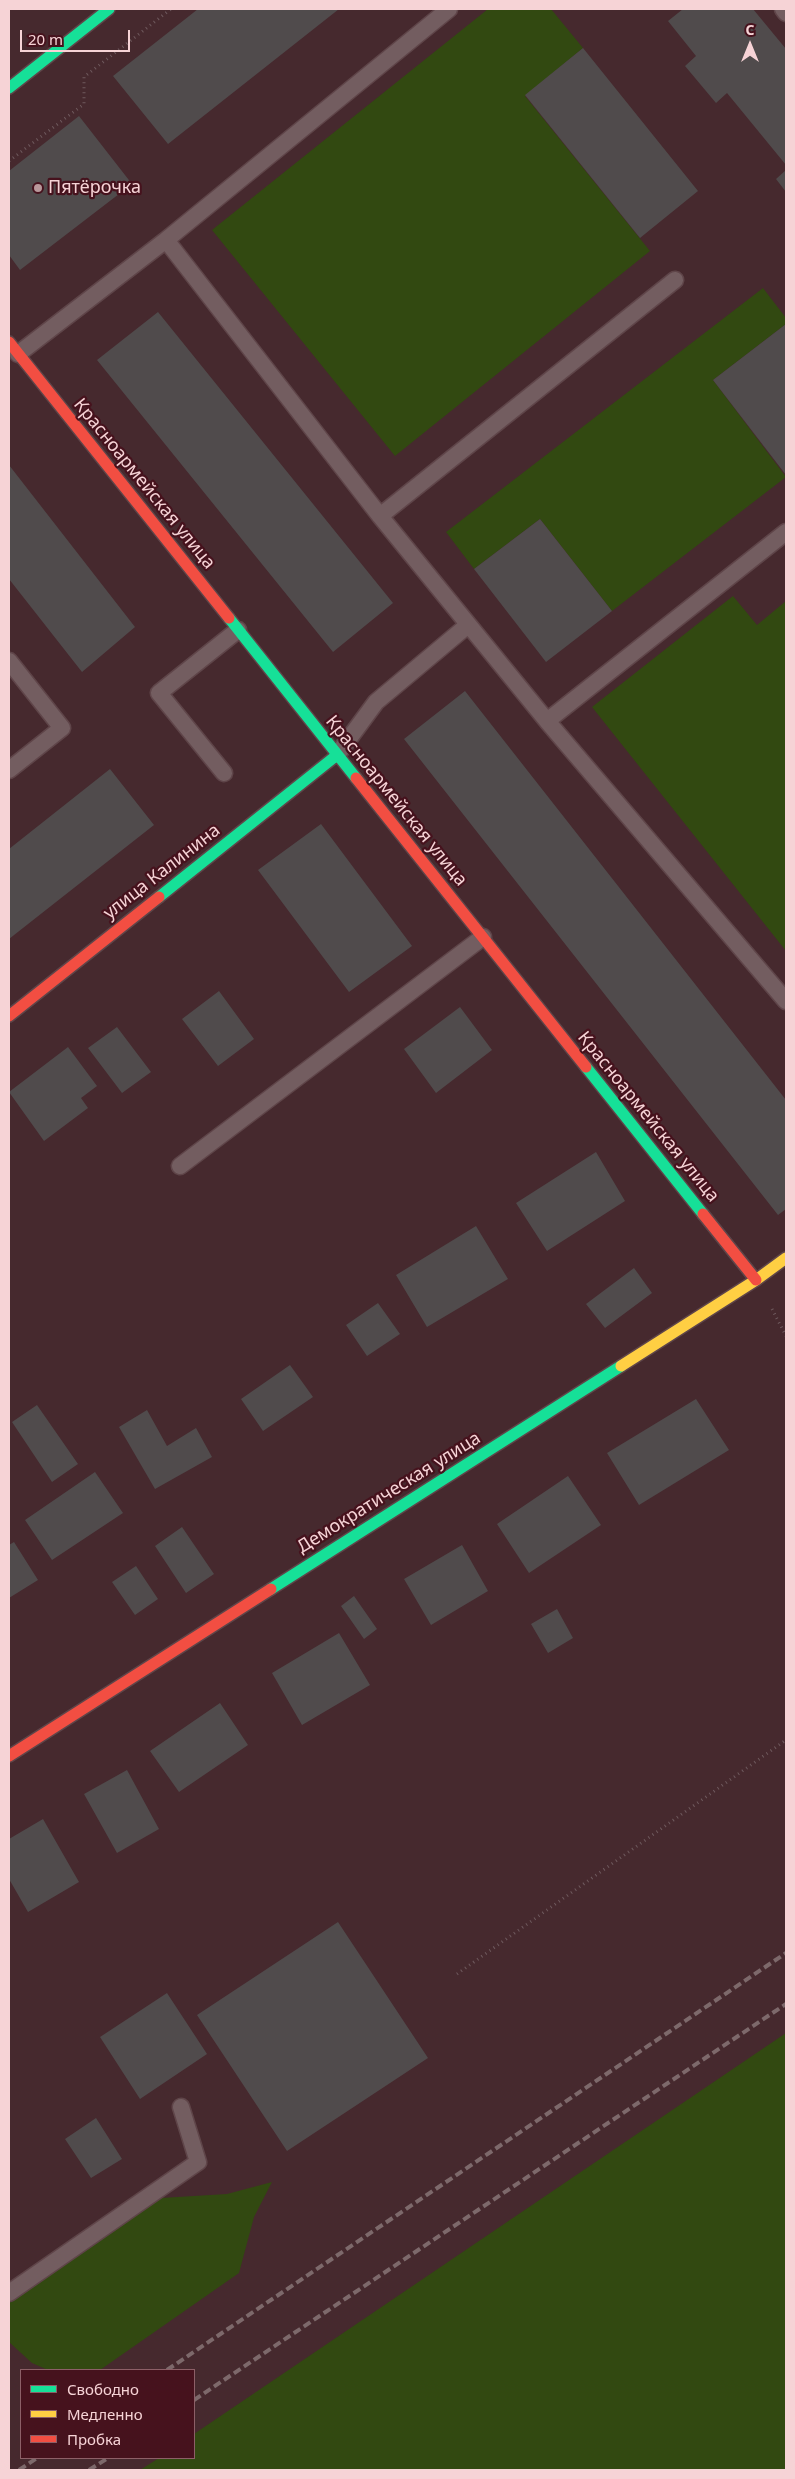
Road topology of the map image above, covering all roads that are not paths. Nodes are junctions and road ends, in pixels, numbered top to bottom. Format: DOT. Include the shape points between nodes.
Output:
graph roads {
  1 [pos="109,9"];
  2 [pos="449,9"];
  3 [pos="783,9"];
  4 [pos="786,13"];
  5 [pos="9,88"];
  6 [pos="166,240"];
  7 [pos="675,280"];
  8 [pos="13,348"];
  9 [pos="380,516"];
  10 [pos="786,532"];
  11 [pos="468,626"];
  12 [pos="238,630"];
  13 [pos="9,661"];
  14 [pos="547,721"];
  15 [pos="337,755"];
  16 [pos="9,770"];
  17 [pos="224,773"];
  18 [pos="483,938"];
  19 [pos="786,1001"];
  20 [pos="9,1016"];
  21 [pos="180,1166"];
  22 [pos="786,1258"];
  23 [pos="756,1280"];
  24 [pos="9,1756"];
  25 [pos="181,2107"];
  26 [pos="9,2293"];
  1 -- 5 [label="street"];
  2 -- 6 [label="lane"];
  3 -- 4 [label="lane"];
  6 -- 8 [label="lane"];
  6 -- 9 [label="lane"];
  7 -- 9 [label="lane"];
  8 -- 12 [label="street, Красноармейская улица"];
  9 -- 11 [label="lane"];
  10 -- 14 [label="lane"];
  11 -- 14 [label="lane"];
  11 -- 15 [label="lane" via="376,702"];
  12 -- 15 [label="street, Красноармейская улица"];
  12 -- 17 [label="lane" via="160,693"];
  13 -- 16 [label="lane" via="62,728"];
  14 -- 19 [label="lane"];
  15 -- 18 [label="street, Красноармейская улица"];
  15 -- 20 [label="street, улица Калинина"];
  18 -- 21 [label="lane"];
  18 -- 23 [label="street, Красноармейская улица"];
  22 -- 23 [label="street, Демократическая улица"];
  23 -- 24 [label="street, Демократическая улица"];
  25 -- 26 [label="lane" via="198,2162"];
}
